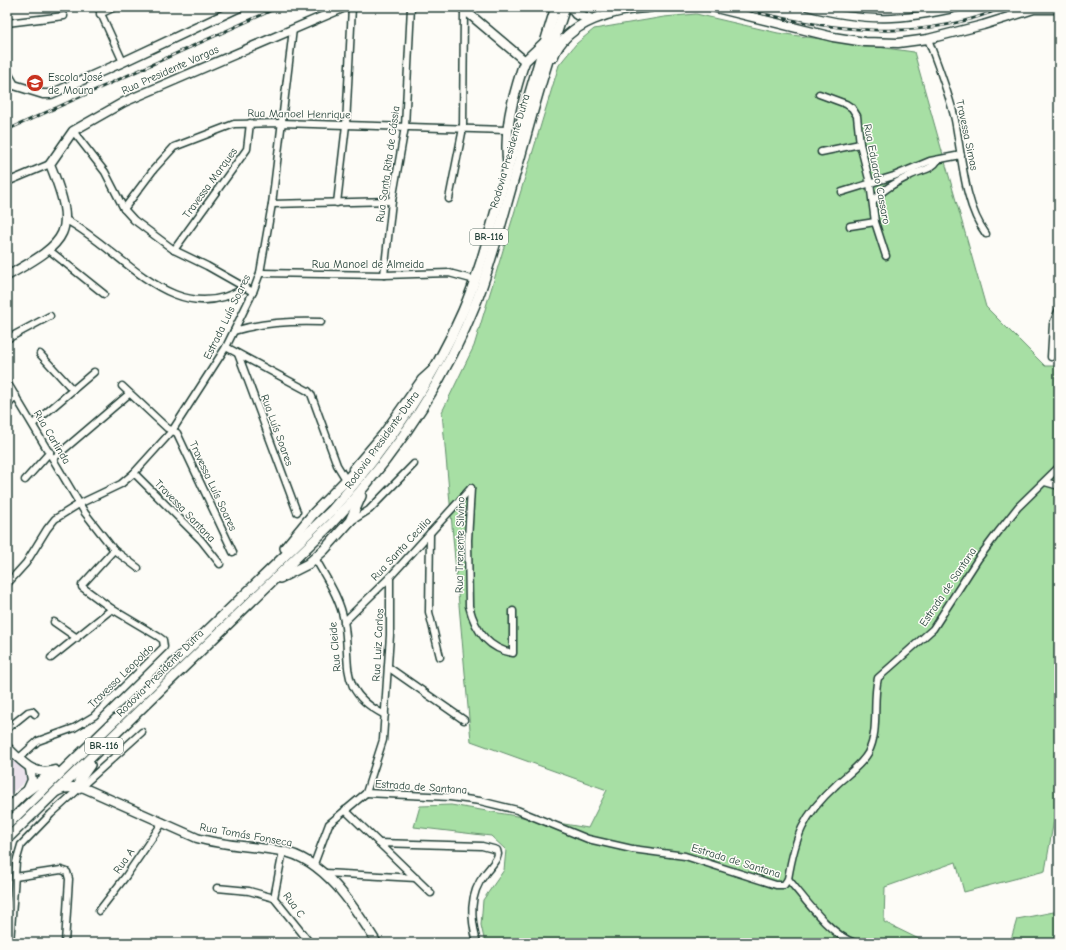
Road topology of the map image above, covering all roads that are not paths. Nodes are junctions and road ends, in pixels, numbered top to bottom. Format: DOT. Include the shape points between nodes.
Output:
graph roads {
  1 [pos="98,7"];
  2 [pos="115,7"];
  3 [pos="240,7"];
  4 [pos="345,7"];
  5 [pos="352,7"];
  6 [pos="412,7"];
  7 [pos="556,7"];
  8 [pos="565,7"];
  9 [pos="571,7"];
  10 [pos="644,7"];
  11 [pos="650,7"];
  12 [pos="712,7"];
  13 [pos="807,7"];
  14 [pos="961,7"];
  15 [pos="464,8"];
  16 [pos="1059,9"];
  17 [pos="228,10"];
  18 [pos="100,14"];
  19 [pos="64,16"];
  20 [pos="591,19"];
  21 [pos="7,23"];
  22 [pos="293,29"];
  23 [pos="928,39"];
  24 [pos="544,42"];
  25 [pos="525,61"];
  26 [pos="123,62"];
  27 [pos="7,73"];
  28 [pos="11,87"];
  29 [pos="818,94"];
  30 [pos="250,122"];
  31 [pos="281,123"];
  32 [pos="346,125"];
  33 [pos="405,127"];
  34 [pos="463,128"];
  35 [pos="506,130"];
  36 [pos="73,131"];
  37 [pos="860,144"];
  38 [pos="821,152"];
  39 [pos="961,154"];
  40 [pos="938,160"];
  41 [pos="50,164"];
  42 [pos="508,168"];
  43 [pos="7,182"];
  44 [pos="870,183"];
  45 [pos="512,188"];
  46 [pos="842,192"];
  47 [pos="449,199"];
  48 [pos="392,201"];
  49 [pos="337,202"];
  50 [pos="873,202"];
  51 [pos="272,204"];
  52 [pos="124,209"];
  53 [pos="66,220"];
  54 [pos="874,222"];
  55 [pos="850,226"];
  56 [pos="986,234"];
  57 [pos="50,250"];
  58 [pos="174,250"];
  59 [pos="886,256"];
  60 [pos="260,273"];
  61 [pos="384,275"];
  62 [pos="7,276"];
  63 [pos="475,280"];
  64 [pos="244,288"];
  65 [pos="253,292"];
  66 [pos="104,294"];
  67 [pos="1059,309"];
  68 [pos="50,316"];
  69 [pos="321,322"];
  70 [pos="234,331"];
  71 [pos="7,339"];
  72 [pos="226,347"];
  73 [pos="40,354"];
  74 [pos="238,354"];
  75 [pos="1050,356"];
  76 [pos="435,367"];
  77 [pos="94,372"];
  78 [pos="7,382"];
  79 [pos="122,386"];
  80 [pos="73,390"];
  81 [pos="129,394"];
  82 [pos="16,396"];
  83 [pos="7,406"];
  84 [pos="420,411"];
  85 [pos="33,424"];
  86 [pos="172,431"];
  87 [pos="382,450"];
  88 [pos="50,452"];
  89 [pos="54,458"];
  90 [pos="414,464"];
  91 [pos="1059,468"];
  92 [pos="134,473"];
  93 [pos="1059,478"];
  94 [pos="25,480"];
  95 [pos="345,481"];
  96 [pos="1045,482"];
  97 [pos="1059,486"];
  98 [pos="471,488"];
  99 [pos="79,504"];
  100 [pos="297,512"];
  101 [pos="347,524"];
  102 [pos="430,533"];
  103 [pos="114,550"];
  104 [pos="233,552"];
  105 [pos="315,558"];
  106 [pos="220,564"];
  107 [pos="138,568"];
  108 [pos="390,576"];
  109 [pos="7,584"];
  110 [pos="112,610"];
  111 [pos="513,611"];
  112 [pos="54,622"];
  113 [pos="344,622"];
  114 [pos="206,631"];
  115 [pos="77,638"];
  116 [pos="199,652"];
  117 [pos="440,657"];
  118 [pos="51,658"];
  119 [pos="388,667"];
  120 [pos="35,714"];
  121 [pos="384,715"];
  122 [pos="464,720"];
  123 [pos="7,729"];
  124 [pos="142,732"];
  125 [pos="88,745"];
  126 [pos="7,747"];
  127 [pos="96,753"];
  128 [pos="19,758"];
  129 [pos="30,769"];
  130 [pos="58,769"];
  131 [pos="82,787"];
  132 [pos="56,792"];
  133 [pos="26,793"];
  134 [pos="366,793"];
  135 [pos="7,810"];
  136 [pos="345,810"];
  137 [pos="163,822"];
  138 [pos="7,825"];
  139 [pos="7,839"];
  140 [pos="379,843"];
  141 [pos="283,851"];
  142 [pos="314,864"];
  143 [pos="325,873"];
  144 [pos="14,877"];
  145 [pos="416,878"];
  146 [pos="788,879"];
  147 [pos="217,888"];
  148 [pos="431,893"];
  149 [pos="274,898"];
  150 [pos="99,911"];
  151 [pos="10,943"];
  152 [pos="64,943"];
  153 [pos="310,943"];
  154 [pos="377,943"];
  155 [pos="478,943"];
  156 [pos="855,943"];
  1 -- 18 [label="street"];
  2 -- 18 [label="street"];
  3 -- 17 [label="main road"];
  4 -- 22 [label="main road"];
  5 -- 32 [label="street"];
  6 -- 33 [label="street, Rua Santa Rita de Cássia"];
  7 -- 24 [label="highway, Rodovia Presidente Dutra / BR-116"];
  8 -- 45 [label="highway, Rodovia Presidente Dutra / BR-116"];
  9 -- 20 [label="highway" via="576,14"];
  10 -- 11 [label="highway"];
  10 -- 20 [label="highway"];
  12 -- 23 [label="main road" via="833,37 865,42 898,43"];
  13 -- 14 [label="street" via="837,15 877,19 915,18"];
  15 -- 25 [label="main road"];
  15 -- 34 [label="street"];
  16 -- 23 [label="main road" via="1034,9"];
  17 -- 26 [label="main road"];
  18 -- 26 [label="street"];
  19 -- 21 [label="street"];
  20 -- 45 [label="highway" via="573,30 555,53"];
  22 -- 31 [label="street, Estrada Luís Soares"];
  22 -- 36 [label="main road, Rua Presidente Vargas" via="124,102"];
  23 -- 39 [label="street, Travessa Simas" via="944,84"];
  24 -- 25 [label="highway"];
  24 -- 42 [label="highway, Rodovia Presidente Dutra / BR-116"];
  25 -- 35 [label="highway"];
  26 -- 28 [label="main road" via="51,94"];
  27 -- 28 [label="main road"];
  29 -- 37 [label="street, Rua Eduardo Cassaro" via="852,108 856,116"];
  30 -- 31 [label="street, Rua Manoel Henrique"];
  30 -- 52 [label="street, Rua Manoel Henrique" via="221,128 174,147"];
  30 -- 58 [label="street, Travessa Marques" via="247,149"];
  31 -- 32 [label="street, Rua Manoel Henrique"];
  31 -- 51 [label="street, Estrada Luís Soares"];
  32 -- 33 [label="street, Rua Manoel Henrique"];
  32 -- 49 [label="street"];
  33 -- 34 [label="street, Rua Manoel Henrique"];
  33 -- 48 [label="street, Rua Santa Rita de Cássia"];
  34 -- 35 [label="street, Rua Manoel Henrique"];
  34 -- 47 [label="street"];
  35 -- 42 [label="highway"];
  36 -- 41 [label="main road, Rua Presidente Vargas"];
  36 -- 52 [label="street" via="105,172"];
  37 -- 38 [label="street"];
  37 -- 44 [label="street, Rua Eduardo Cassaro"];
  39 -- 40 [label="street"];
  39 -- 56 [label="street, Travessa Simas" via="974,212"];
  40 -- 44 [label="street"];
  40 -- 50 [label="street" via="927,170 912,174 885,190"];
  41 -- 43 [label="street"];
  41 -- 53 [label="main road" via="64,201"];
  42 -- 63 [label="highway, Rodovia Presidente Dutra / BR-116"];
  44 -- 46 [label="street"];
  44 -- 50 [label="street, Rua Eduardo Cassaro"];
  45 -- 84 [label="highway, Rodovia Presidente Dutra / BR-116" via="476,301 438,382"];
  48 -- 49 [label="street"];
  48 -- 61 [label="street, Rua Santa Rita de Cássia"];
  49 -- 51 [label="street"];
  50 -- 54 [label="street, Rua Eduardo Cassaro"];
  51 -- 60 [label="street, Estrada Luís Soares"];
  52 -- 58 [label="street" via="139,225"];
  53 -- 57 [label="main road" via="61,235"];
  53 -- 64 [label="street" via="90,233 145,279 168,291 207,301"];
  54 -- 55 [label="street"];
  54 -- 59 [label="street, Rua Eduardo Cassaro"];
  57 -- 62 [label="main road"];
  57 -- 66 [label="street"];
  58 -- 64 [label="street"];
  60 -- 61 [label="street, Rua Manoel de Almeida"];
  60 -- 65 [label="street, Estrada Luís Soares"];
  61 -- 63 [label="street, Rua Manoel de Almeida" via="449,273"];
  63 -- 76 [label="highway, Rodovia Presidente Dutra / BR-116"];
  64 -- 65 [label="street"];
  65 -- 70 [label="street, Estrada Luís Soares"];
  67 -- 75 [label="street" via="1053,324"];
  68 -- 71 [label="street"];
  69 -- 70 [label="street" via="294,321"];
  70 -- 72 [label="street, Estrada Luís Soares"];
  72 -- 74 [label="street"];
  72 -- 86 [label="street, Estrada Luís Soares"];
  73 -- 80 [label="street"];
  74 -- 95 [label="street" via="308,390"];
  74 -- 100 [label="street, Rua Luís Soares"];
  76 -- 87 [label="highway, Rodovia Presidente Dutra / BR-116" via="412,407"];
  76 -- 95 [label="street" via="421,379"];
  77 -- 80 [label="street"];
  78 -- 82 [label="street, Rua Carlinda"];
  79 -- 81 [label="street, Travessa Luís Soares"];
  80 -- 85 [label="street"];
  81 -- 86 [label="street, Travessa Luís Soares"];
  81 -- 89 [label="street"];
  82 -- 83 [label="street"];
  82 -- 85 [label="street, Rua Carlinda"];
  84 -- 101 [label="highway" via="413,426 359,499"];
  84 -- 116 [label="highway, Rodovia Presidente Dutra / BR-116" via="369,482 348,506"];
  85 -- 88 [label="street, Rua Carlinda"];
  86 -- 92 [label="street, Estrada Luís Soares"];
  86 -- 104 [label="street, Travessa Luís Soares" via="188,454"];
  87 -- 95 [label="highway"];
  87 -- 114 [label="highway, Rodovia Presidente Dutra / BR-116" via="332,510"];
  88 -- 89 [label="street, Rua Carlinda"];
  88 -- 94 [label="street"];
  89 -- 99 [label="street, Rua Carlinda"];
  90 -- 101 [label="street" via="369,510"];
  91 -- 93 [label="street"];
  91 -- 96 [label="street, Estrada de Santana"];
  92 -- 99 [label="street, Estrada Luís Soares" via="121,484"];
  92 -- 106 [label="street, Travessa Santana" via="201,540"];
  95 -- 114 [label="highway" via="280,554 224,606"];
  96 -- 97 [label="street"];
  96 -- 146 [label="street, Estrada de Santana" via="1018,507 999,531 933,629 878,678 875,724 868,753 810,813 799,831"];
  98 -- 102 [label="street, Rua Santa Cecilia"];
  98 -- 111 [label="street, Rua Trenente Silvino" via="468,540 469,606 476,625 488,642 501,651 513,653"];
  99 -- 103 [label="street, Rua Carlinda"];
  99 -- 109 [label="street, Estrada Luís Soares" via="55,519 26,563"];
  101 -- 105 [label="highway"];
  102 -- 108 [label="street, Rua Santa Cecilia"];
  102 -- 117 [label="street" via="429,612"];
  103 -- 107 [label="street, Rua Carlinda"];
  103 -- 110 [label="street" via="82,585"];
  105 -- 113 [label="street, Rua Cleide" via="335,594"];
  105 -- 116 [label="highway" via="270,586 243,614"];
  108 -- 113 [label="street, Rua Santa Cecilia"];
  108 -- 119 [label="street, Rua Luiz Carlos"];
  110 -- 115 [label="street"];
  110 -- 128 [label="street, Travessa Leopoldo" via="159,637 164,644 162,651 94,716 74,728 38,741"];
  112 -- 115 [label="street"];
  113 -- 121 [label="street, Rua Cleide" via="349,680 366,703"];
  114 -- 125 [label="highway, Rodovia Presidente Dutra / BR-116"];
  115 -- 118 [label="street"];
  116 -- 127 [label="highway, Rodovia Presidente Dutra / BR-116"];
  119 -- 121 [label="street, Rua Luiz Carlos"];
  119 -- 122 [label="street"];
  120 -- 123 [label="street" via="28,712"];
  121 -- 134 [label="street" via="382,749"];
  124 -- 131 [label="street"];
  125 -- 130 [label="highway"];
  125 -- 138 [label="highway, Rodovia Presidente Dutra / BR-116"];
  126 -- 128 [label="main road"];
  127 -- 131 [label="highway" via="79,781"];
  127 -- 132 [label="highway, Rodovia Presidente Dutra / BR-116"];
  128 -- 129 [label="main road"];
  129 -- 130 [label="main road" via="44,772"];
  129 -- 133 [label="main road" via="32,780"];
  130 -- 133 [label="highway"];
  131 -- 132 [label="highway" via="64,788"];
  131 -- 137 [label="main road, Rua Tomás Fonseca"];
  131 -- 144 [label="street" via="22,843 16,857"];
  132 -- 139 [label="highway, Rodovia Presidente Dutra / BR-116"];
  133 -- 135 [label="highway"];
  134 -- 136 [label="street"];
  134 -- 146 [label="street, Estrada de Santana" via="480,801 517,810 588,839 632,849 685,856 776,885 784,886"];
  136 -- 140 [label="street"];
  136 -- 142 [label="street" via="328,824"];
  137 -- 141 [label="main road, Rua Tomás Fonseca" via="210,842"];
  137 -- 150 [label="street, Rua A"];
  140 -- 145 [label="street"];
  140 -- 155 [label="street" via="482,846 497,850 497,858 479,883 472,906"];
  141 -- 142 [label="main road, Rua Tomás Fonseca"];
  141 -- 149 [label="street, Rua C"];
  142 -- 143 [label="main road, Rua Tomás Fonseca"];
  143 -- 145 [label="street"];
  143 -- 154 [label="main road, Rua Tomás Fonseca"];
  144 -- 151 [label="street"];
  144 -- 152 [label="street" via="61,870 67,872 69,879"];
  145 -- 148 [label="street"];
  146 -- 156 [label="street" via="831,927"];
  147 -- 149 [label="street" via="249,891"];
  149 -- 153 [label="street, Rua C"];
}
